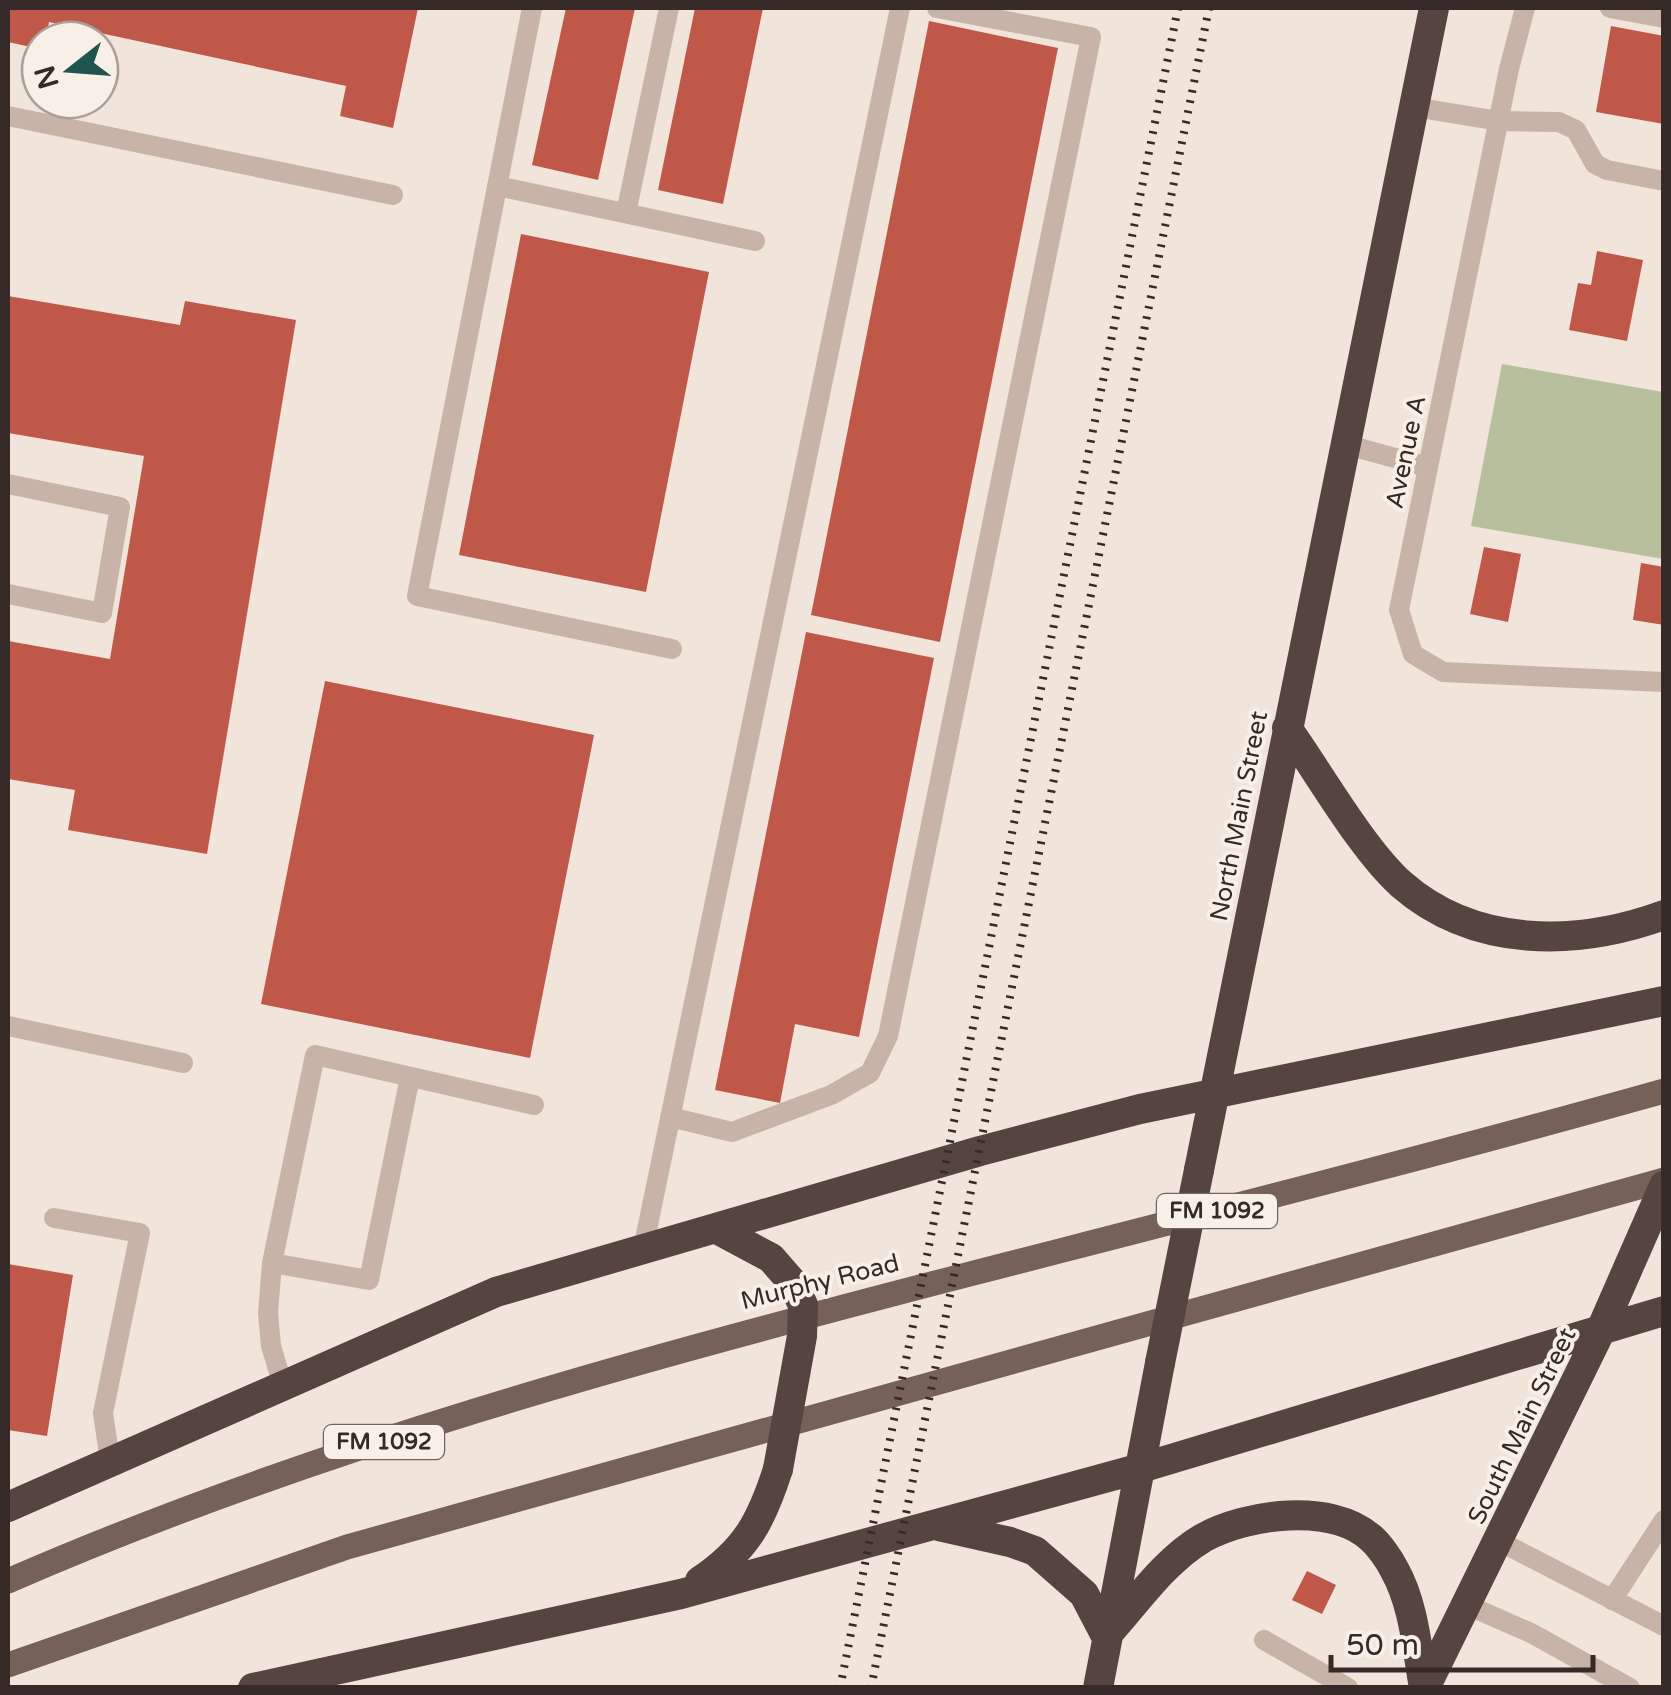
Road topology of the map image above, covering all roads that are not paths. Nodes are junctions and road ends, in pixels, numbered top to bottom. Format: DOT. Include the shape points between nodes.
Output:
graph roads {
  1 [pos="532,8"];
  2 [pos="669,8"];
  3 [pos="900,8"];
  4 [pos="937,8"];
  5 [pos="1434,8"];
  6 [pos="1524,8"];
  7 [pos="1610,8"];
  8 [pos="1664,18"];
  9 [pos="1414,108"];
  10 [pos="8,116"];
  11 [pos="1498,122"];
  12 [pos="1664,181"];
  13 [pos="498,186"];
  14 [pos="393,195"];
  15 [pos="626,214"];
  16 [pos="754,241"];
  17 [pos="1344,444"];
  18 [pos="1428,467"];
  19 [pos="8,484"];
  20 [pos="8,594"];
  21 [pos="672,649"];
  22 [pos="1664,682"];
  23 [pos="1287,728"];
  24 [pos="1664,915"];
  25 [pos="1664,1002"];
  26 [pos="8,1026"];
  27 [pos="183,1063"];
  28 [pos="410,1077"];
  29 [pos="1664,1091"];
  30 [pos="1212,1095"];
  31 [pos="534,1106"];
  32 [pos="670,1118"];
  33 [pos="1664,1183"];
  34 [pos="54,1218"];
  35 [pos="715,1228"];
  36 [pos="643,1248"];
  37 [pos="272,1263"];
  38 [pos="1664,1311"];
  39 [pos="1600,1332"];
  40 [pos="282,1386"];
  41 [pos="110,1461"];
  42 [pos="1141,1468"];
  43 [pos="8,1507"];
  44 [pos="1664,1520"];
  45 [pos="933,1525"];
  46 [pos="1500,1541"];
  47 [pos="8,1581"];
  48 [pos="681,1594"];
  49 [pos="1612,1600"];
  50 [pos="1467,1605"];
  51 [pos="1664,1626"];
  52 [pos="1106,1636"];
  53 [pos="1264,1640"];
  54 [pos="8,1664"];
  55 [pos="253,1688"];
  56 [pos="1098,1688"];
  57 [pos="1348,1688"];
  58 [pos="1425,1688"];
  59 [pos="1630,1688"];
  1 -- 13 [label="lane"];
  2 -- 15 [label="lane"];
  3 -- 32 [label="lane"];
  4 -- 32 [label="lane" via="1091,37 888,1036 870,1073 831,1095 732,1132"];
  5 -- 9 [label="highway, North Main Street"];
  6 -- 11 [label="lane, Avenue A"];
  7 -- 8 [label="lane"];
  9 -- 11 [label="lane"];
  9 -- 17 [label="highway, North Main Street"];
  10 -- 14 [label="lane"];
  11 -- 12 [label="lane" via="1560,122 1576,130 1596,164"];
  11 -- 18 [label="lane, Avenue A"];
  13 -- 15 [label="lane"];
  13 -- 21 [label="lane" via="416,596"];
  15 -- 16 [label="lane"];
  17 -- 18 [label="lane"];
  17 -- 23 [label="highway, North Main Street"];
  18 -- 22 [label="lane, Avenue A" via="1399,610 1413,654 1443,672"];
  19 -- 20 [label="lane" via="120,507 102,613"];
  23 -- 24 [label="highway" via="1399,882 1441,914 1503,935 1566,937"];
  23 -- 30 [label="highway, North Main Street"];
  25 -- 30 [label="highway"];
  26 -- 27 [label="lane"];
  28 -- 31 [label="lane"];
  28 -- 37 [label="lane" via="370,1280"];
  28 -- 37 [label="lane" via="315,1055"];
  29 -- 47 [label="main road, Murphy Road / FM 1092" via="722,1338 465,1414 225,1495"];
  30 -- 35 [label="highway" via="980,1151"];
  30 -- 42 [label="highway, North Main Street, bridge"];
  32 -- 36 [label="lane"];
  33 -- 39 [label="highway, South Main Street"];
  33 -- 54 [label="main road" via="347,1548"];
  34 -- 41 [label="lane" via="140,1233 103,1413"];
  35 -- 36 [label="highway"];
  35 -- 48 [label="highway, bridge" via="772,1258 792,1282 803,1306 802,1336 766,1504 750,1538"];
  36 -- 40 [label="highway" via="496,1292"];
  37 -- 40 [label="lane" via="268,1313"];
  38 -- 39 [label="highway"];
  39 -- 42 [label="highway"];
  39 -- 46 [label="highway, South Main Street"];
  40 -- 41 [label="highway"];
  41 -- 43 [label="highway"];
  42 -- 45 [label="highway"];
  42 -- 52 [label="highway, North Main Street"];
  44 -- 49 [label="lane"];
  45 -- 48 [label="highway"];
  45 -- 52 [label="highway" via="1035,1552 1084,1594"];
  46 -- 49 [label="lane"];
  46 -- 50 [label="highway, South Main Street"];
  48 -- 55 [label="highway"];
  49 -- 51 [label="lane"];
  50 -- 58 [label="highway, South Main Street"];
  50 -- 59 [label="lane"];
  52 -- 56 [label="highway, North Main Street"];
  52 -- 58 [label="highway" via="1162,1570 1202,1538 1288,1514 1335,1520 1370,1537 1394,1570 1410,1610"];
  53 -- 57 [label="lane"];
}
